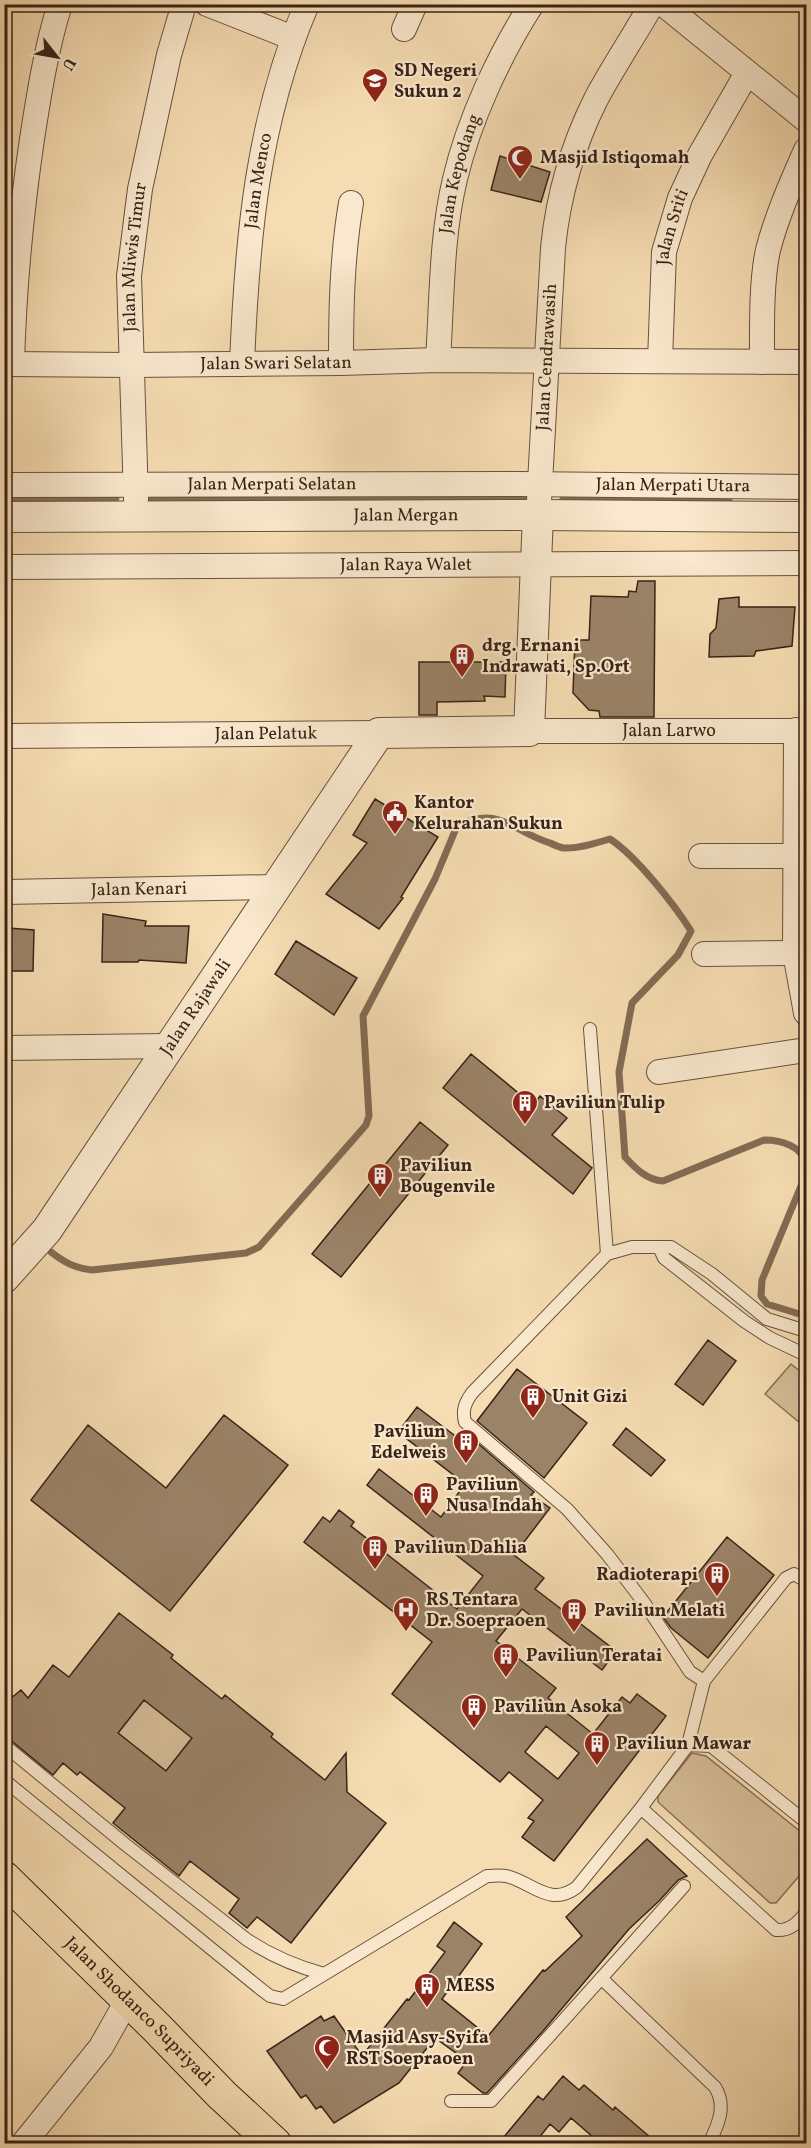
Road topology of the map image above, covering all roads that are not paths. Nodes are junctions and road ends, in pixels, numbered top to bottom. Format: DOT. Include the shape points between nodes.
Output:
graph roads {
  1 [pos="60,4"];
  2 [pos="184,4"];
  3 [pos="207,4"];
  4 [pos="308,4"];
  5 [pos="415,4"];
  6 [pos="532,4"];
  7 [pos="652,4"];
  8 [pos="663,4"];
  9 [pos="404,29"];
  10 [pos="293,38"];
  11 [pos="747,73"];
  12 [pos="807,120"];
  13 [pos="807,150"];
  14 [pos="351,203"];
  15 [pos="438,360"];
  16 [pos="548,361"];
  17 [pos="660,361"];
  18 [pos="762,362"];
  19 [pos="807,362"];
  20 [pos="341,363"];
  21 [pos="8,364"];
  22 [pos="242,364"];
  23 [pos="132,365"];
  24 [pos="4,484"];
  25 [pos="136,484"];
  26 [pos="541,484"];
  27 [pos="807,488"];
  28 [pos="538,515"];
  29 [pos="4,517"];
  30 [pos="135,517"];
  31 [pos="807,517"];
  32 [pos="807,563"];
  33 [pos="536,564"];
  34 [pos="4,567"];
  35 [pos="529,731"];
  36 [pos="801,731"];
  37 [pos="379,733"];
  38 [pos="4,736"];
  39 [pos="701,856"];
  40 [pos="794,856"];
  41 [pos="801,886"];
  42 [pos="274,887"];
  43 [pos="4,892"];
  44 [pos="795,953"];
  45 [pos="704,954"];
  46 [pos="807,1013"];
  47 [pos="590,1029"];
  48 [pos="170,1046"];
  49 [pos="4,1048"];
  50 [pos="807,1050"];
  51 [pos="659,1072"];
  52 [pos="659,1247"];
  53 [pos="607,1254"];
  54 [pos="4,1278"];
  55 [pos="807,1332"];
  56 [pos="807,1355"];
  57 [pos="807,1581"];
  58 [pos="704,1681"];
  59 [pos="4,1745"];
  60 [pos="688,1746"];
  61 [pos="4,1780"];
  62 [pos="641,1808"];
  63 [pos="807,1822"];
  64 [pos="4,1878"];
  65 [pos="684,1887"];
  66 [pos="807,1912"];
  67 [pos="324,1974"];
  68 [pos="601,1978"];
  69 [pos="128,2000"];
  70 [pos="451,2101"];
  71 [pos="23,2144"];
  72 [pos="276,2144"];
  73 [pos="709,2144"];
  1 -- 21 [label="street" via="40,87 21,208"];
  2 -- 23 [label="street, Jalan Mliwis Timur" via="140,189 129,276"];
  3 -- 10 [label="street"];
  4 -- 10 [label="street, Jalan Menco"];
  5 -- 9 [label="street"];
  6 -- 15 [label="street, Jalan Kepodang" via="478,107 455,180 445,248"];
  7 -- 16 [label="street, Jalan Cendrawasih" via="596,100 565,181 553,248"];
  8 -- 11 [label="street"];
  10 -- 22 [label="street, Jalan Menco" via="256,181 245,275"];
  11 -- 12 [label="street"];
  11 -- 17 [label="street, Jalan Sriti" via="680,198 664,252"];
  13 -- 18 [label="street" via="768,252"];
  14 -- 20 [label="street" via="345,237"];
  15 -- 16 [label="street, Jalan Swari Selatan"];
  15 -- 20 [label="street, Jalan Swari Selatan"];
  16 -- 17 [label="street, Jalan Swari Selatan"];
  16 -- 26 [label="street, Jalan Cendrawasih"];
  17 -- 18 [label="street, Jalan Swari Selatan"];
  18 -- 19 [label="street, Jalan Swari Selatan"];
  20 -- 22 [label="street, Jalan Swari Selatan"];
  21 -- 23 [label="street, Jalan Swari Selatan"];
  22 -- 23 [label="street, Jalan Swari Selatan"];
  23 -- 25 [label="street, Jalan Mliwis Timur"];
  24 -- 25 [label="street, Jalan Merpati Selatan"];
  25 -- 26 [label="street, Jalan Merpati Selatan"];
  25 -- 30 [label="street, Jalan Mliwis Timur"];
  26 -- 27 [label="street, Jalan Merpati Utara"];
  26 -- 28 [label="street, Jalan Cendrawasih"];
  28 -- 30 [label="street, Jalan Mergan"];
  28 -- 31 [label="street, Jalan Mergan"];
  28 -- 33 [label="street, Jalan Cendrawasih"];
  29 -- 30 [label="street, Jalan Mergan"];
  32 -- 33 [label="street, Jalan Raya Walet"];
  33 -- 34 [label="street, Jalan Raya Walet"];
  33 -- 35 [label="street, Jalan Cendrawasih"];
  35 -- 36 [label="street, Jalan Larwo"];
  35 -- 37 [label="street, Jalan Pelatuk"];
  36 -- 40 [label="street"];
  37 -- 38 [label="street, Jalan Pelatuk"];
  37 -- 42 [label="street, Jalan Rajawali"];
  39 -- 40 [label="street"];
  40 -- 41 [label="street"];
  41 -- 44 [label="street"];
  42 -- 43 [label="street, Jalan Kenari"];
  42 -- 48 [label="street, Jalan Rajawali"];
  44 -- 45 [label="street"];
  44 -- 46 [label="street"];
  47 -- 53 [label="lane"];
  48 -- 49 [label="street"];
  48 -- 54 [label="street, Jalan Rajawali" via="47,1230"];
  50 -- 51 [label="street"];
  52 -- 53 [label="lane" via="632,1247"];
  52 -- 55 [label="lane" via="680,1252 767,1319"];
  52 -- 56 [label="lane" via="664,1258 744,1321"];
  53 -- 58 [label="lane" via="472,1393 465,1402 465,1422 567,1509 645,1604 690,1672"];
  57 -- 58 [label="lane" via="794,1574 786,1578"];
  58 -- 60 [label="lane"];
  59 -- 67 [label="lane" via="246,1939 290,1964"];
  60 -- 62 [label="lane"];
  60 -- 63 [label="lane" via="711,1746"];
  61 -- 67 [label="lane" via="270,1996 283,1999"];
  62 -- 66 [label="lane" via="776,1930 792,1928"];
  62 -- 67 [label="lane" via="569,1893 548,1895 508,1876 487,1876"];
  64 -- 69 [label="main road, Jalan Shodanco Supriyadi"];
  65 -- 68 [label="lane"];
  68 -- 70 [label="lane" via="491,2101"];
  68 -- 73 [label="lane" via="720,2094 719,2123"];
  69 -- 71 [label="street" via="101,2047"];
  69 -- 72 [label="main road, Jalan Shodanco Supriyadi"];
}
